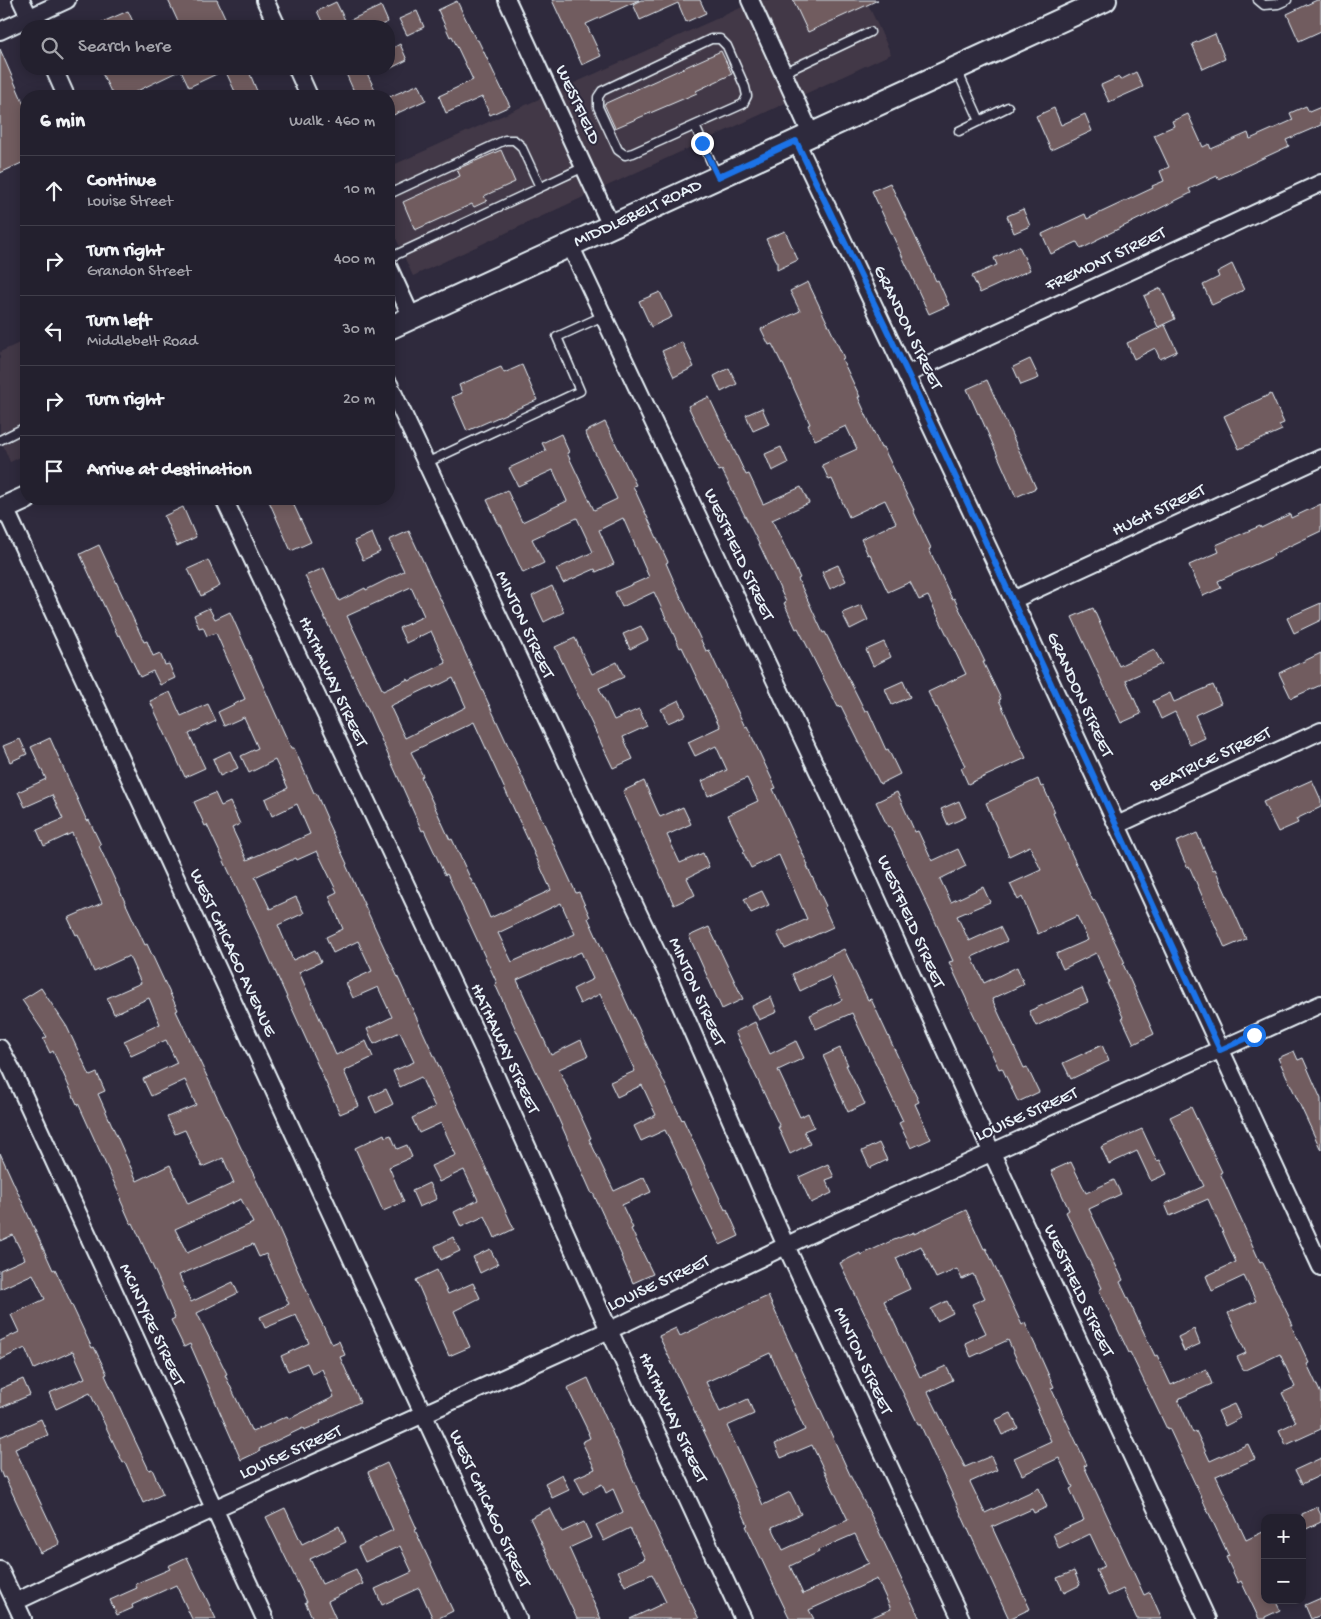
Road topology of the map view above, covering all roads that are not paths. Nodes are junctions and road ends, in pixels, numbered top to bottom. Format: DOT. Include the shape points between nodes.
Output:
graph roads {
  1 [pos="21,0"];
  2 [pos="66,0"];
  3 [pos="265,0"];
  4 [pos="507,0"];
  5 [pos="750,0"];
  6 [pos="1105,0"];
  7 [pos="1258,0"];
  8 [pos="1287,0"];
  9 [pos="31,20"];
  10 [pos="35,20"];
  11 [pos="274,20"];
  12 [pos="20,25"];
  13 [pos="0,31"];
  14 [pos="870,32"];
  15 [pos="957,69"];
  16 [pos="783,72"];
  17 [pos="57,75"];
  18 [pos="300,75"];
  19 [pos="63,90"];
  20 [pos="307,90"];
  21 [pos="1008,107"];
  22 [pos="980,121"];
  23 [pos="695,126"];
  24 [pos="958,130"];
  25 [pos="804,138"];
  26 [pos="584,167"];
  27 [pos="718,177"];
  28 [pos="1321,182"];
  29 [pos="540,187"];
  30 [pos="395,191"];
  31 [pos="611,226"];
  32 [pos="570,245"];
  33 [pos="395,255"];
  34 [pos="395,281"];
  35 [pos="604,316"];
  36 [pos="412,318"];
  37 [pos="395,325"];
  38 [pos="908,374"];
  39 [pos="395,397"];
  40 [pos="20,430"];
  41 [pos="0,440"];
  42 [pos="1321,458"];
  43 [pos="425,463"];
  44 [pos="20,501"];
  45 [pos="227,505"];
  46 [pos="2,509"];
  47 [pos="1013,600"];
  48 [pos="1321,731"];
  49 [pos="1117,825"];
  50 [pos="1321,1004"];
  51 [pos="0,1048"];
  52 [pos="1220,1050"];
  53 [pos="992,1153"];
  54 [pos="786,1246"];
  55 [pos="1321,1267"];
  56 [pos="609,1330"];
  57 [pos="424,1415"];
  58 [pos="214,1510"];
  59 [pos="0,1570"];
  60 [pos="15,1602"];
  61 [pos="23,1619"];
  62 [pos="265,1619"];
  63 [pos="518,1619"];
  64 [pos="743,1619"];
  65 [pos="961,1619"];
  66 [pos="1207,1619"];
  1 -- 9 [label="street"];
  2 -- 10 [label="street"];
  3 -- 11 [label="street"];
  4 -- 26 [label="street, WESTFIELD"];
  5 -- 16 [label="street, GRANDON STREET"];
  6 -- 15 [label="main road, MIDDLEBELT ROAD"];
  7 -- 8 [label="lane" via="1264,5"];
  12 -- 13 [label="street"];
  14 -- 16 [label="lane"];
  15 -- 22 [label="lane"];
  15 -- 25 [label="main road, MIDDLEBELT ROAD"];
  16 -- 25 [label="street, GRANDON STREET"];
  17 -- 19 [label="street"];
  18 -- 20 [label="street"];
  21 -- 22 [label="lane"];
  22 -- 24 [label="lane"];
  23 -- 23 [label="lane" via="743,104 747,96 727,46 720,39 710,39 602,91 598,97 598,107 618,150 625,155"];
  23 -- 27 [label="lane"];
  25 -- 27 [label="main road, MIDDLEBELT ROAD"];
  25 -- 38 [label="street, GRANDON STREET"];
  26 -- 29 [label="lane"];
  26 -- 31 [label="street, WESTFIELD"];
  27 -- 31 [label="main road, MIDDLEBELT ROAD"];
  28 -- 38 [label="street, FREMONT STREET"];
  29 -- 30 [label="lane" via="520,146 514,140 505,140"];
  29 -- 33 [label="lane"];
  31 -- 32 [label="main road, MIDDLEBELT ROAD"];
  32 -- 35 [label="street, WESTFIELD STREET"];
  32 -- 36 [label="main road, MIDDLEBELT ROAD"];
  34 -- 36 [label="street"];
  35 -- 43 [label="lane" via="557,337 580,391"];
  35 -- 53 [label="street, WESTFIELD STREET" via="849,837"];
  36 -- 37 [label="main road, MIDDLEBELT ROAD"];
  38 -- 47 [label="street, GRANDON STREET"];
  39 -- 43 [label="street, MINTON STREET"];
  40 -- 41 [label="lane"];
  42 -- 47 [label="street, HUGH STREET"];
  43 -- 54 [label="street, MINTON STREET" via="667,974"];
  44 -- 46 [label="main road"];
  45 -- 56 [label="street, HATHAWAY STREET" via="489,1061"];
  46 -- 57 [label="street, WEST CHICAGO AVENUE"];
  47 -- 49 [label="street, GRANDON STREET"];
  48 -- 49 [label="street, BEATRICE STREET"];
  49 -- 52 [label="street, GRANDON STREET"];
  50 -- 52 [label="street, LOUISE STREET"];
  51 -- 58 [label="street, MCINTYRE STREET"];
  52 -- 53 [label="street, LOUISE STREET"];
  52 -- 55 [label="street, GRANDON STREET"];
  53 -- 54 [label="street, LOUISE STREET"];
  53 -- 66 [label="street, WESTFIELD STREET"];
  54 -- 56 [label="street, LOUISE STREET"];
  54 -- 65 [label="street, MINTON STREET"];
  56 -- 57 [label="street, LOUISE STREET"];
  56 -- 64 [label="street, HATHAWAY STREET"];
  57 -- 58 [label="street, LOUISE STREET"];
  57 -- 63 [label="street, WEST CHICAGO STREET"];
  58 -- 60 [label="street, LOUISE STREET"];
  58 -- 62 [label="street, MCINTYRE STREET"];
  59 -- 60 [label="street"];
  60 -- 61 [label="street"];
}
